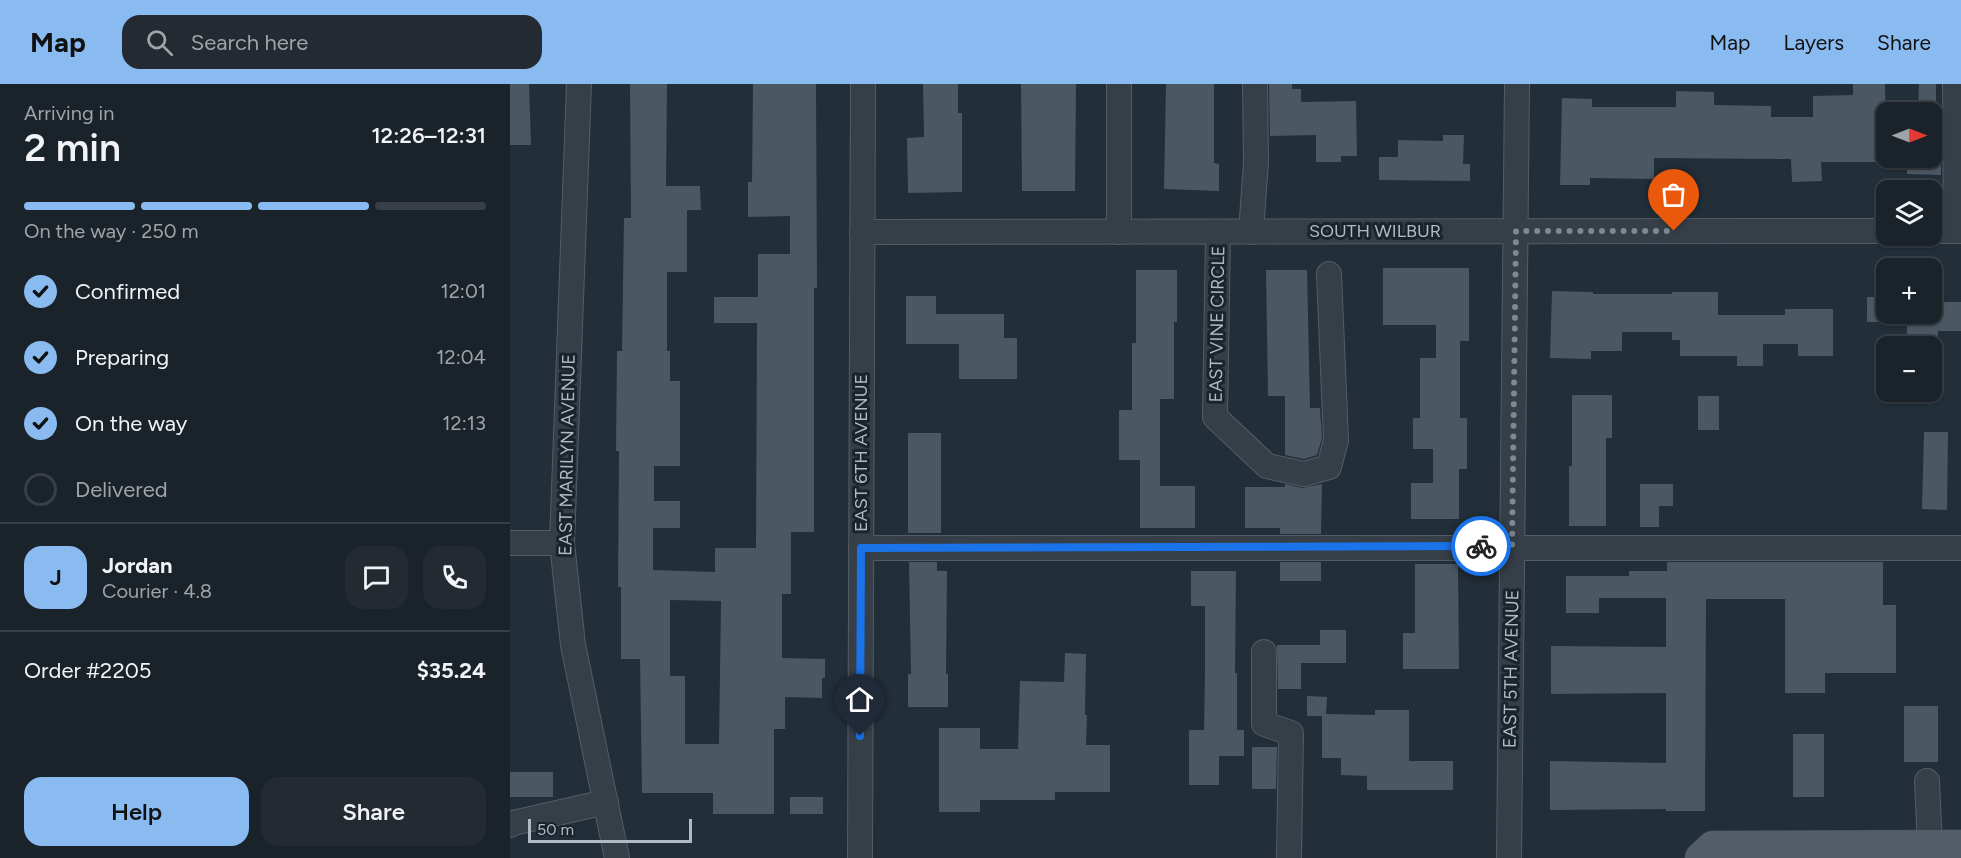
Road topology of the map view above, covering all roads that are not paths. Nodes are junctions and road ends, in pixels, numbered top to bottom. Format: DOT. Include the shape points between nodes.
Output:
graph roads {
  1 [pos="579,84"];
  2 [pos="863,84"];
  3 [pos="1119,84"];
  4 [pos="1255,84"];
  5 [pos="1517,84"];
  6 [pos="1955,84"];
  7 [pos="1218,231"];
  8 [pos="1251,231"];
  9 [pos="1516,231"];
  10 [pos="1876,231"];
  11 [pos="1950,231"];
  12 [pos="862,232"];
  13 [pos="1119,232"];
  14 [pos="1329,274"];
  15 [pos="510,543"];
  16 [pos="562,543"];
  17 [pos="1512,546"];
  18 [pos="861,548"];
  19 [pos="1961,548"];
  20 [pos="1264,652"];
  21 [pos="1927,781"];
  22 [pos="606,802"];
  23 [pos="510,825"];
  24 [pos="1930,846"];
  25 [pos="1961,846"];
  26 [pos="617,858"];
  27 [pos="860,858"];
  28 [pos="1289,858"];
  29 [pos="1509,858"];
  30 [pos="1701,858"];
  1 -- 16 [label="street, EAST MARILYN AVENUE"];
  2 -- 12 [label="street, EAST 6TH AVENUE"];
  3 -- 13 [label="street"];
  4 -- 8 [label="street" via="1256,162"];
  5 -- 9 [label="street, EAST 5TH AVENUE"];
  6 -- 11 [label="street"];
  7 -- 8 [label="street, SOUTH WILBUR"];
  7 -- 13 [label="street, SOUTH WILBUR"];
  7 -- 14 [label="street, EAST VINE CIRCLE" via="1215,417 1267,466 1304,474 1329,467 1336,440"];
  8 -- 9 [label="street, SOUTH WILBUR"];
  9 -- 10 [label="street, SOUTH WILBUR"];
  9 -- 17 [label="street, EAST 5TH AVENUE"];
  12 -- 13 [label="street, SOUTH WILBUR"];
  12 -- 18 [label="street, EAST 6TH AVENUE"];
  15 -- 16 [label="street"];
  16 -- 22 [label="street, EAST MARILYN AVENUE" via="573,645"];
  17 -- 18 [label="street"];
  17 -- 19 [label="street"];
  17 -- 29 [label="street, EAST 5TH AVENUE"];
  18 -- 27 [label="street, EAST 6TH AVENUE"];
  20 -- 28 [label="street" via="1264,724 1291,733"];
  21 -- 24 [label="street"];
  22 -- 23 [label="street"];
  22 -- 26 [label="street, EAST MARILYN AVENUE"];
  24 -- 25 [label="main road"];
  24 -- 30 [label="main road" via="1713,847"];
}
